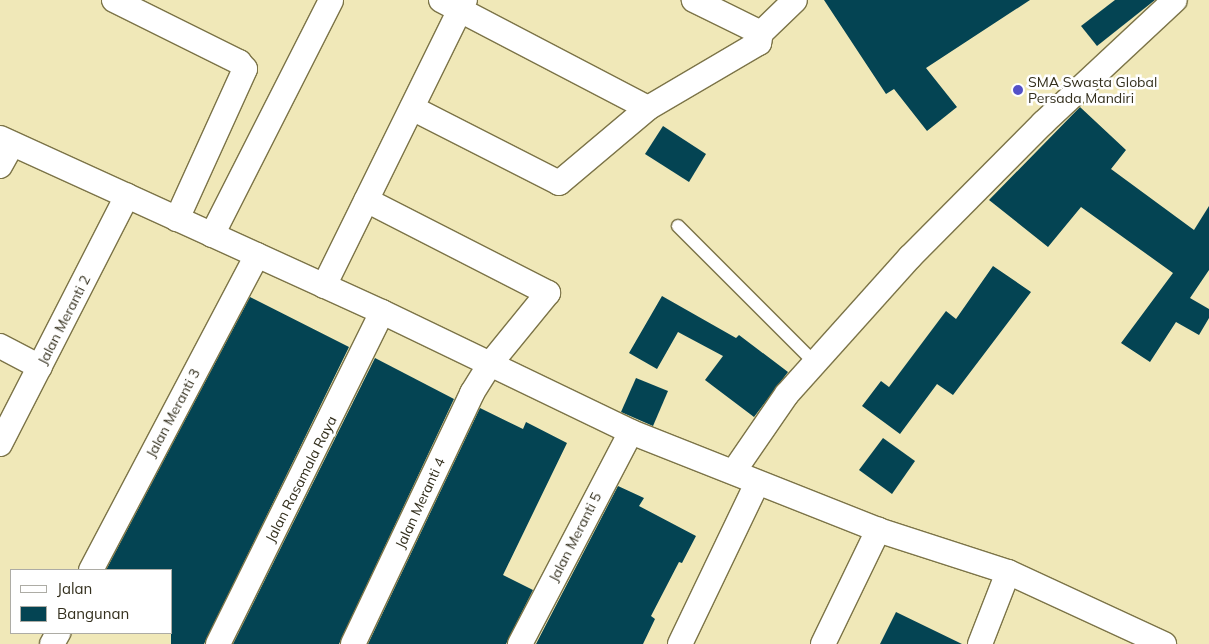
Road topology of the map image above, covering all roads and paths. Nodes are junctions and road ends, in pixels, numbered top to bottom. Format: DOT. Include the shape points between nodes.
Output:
graph roads {
  1 [pos="114,0"];
  2 [pos="331,0"];
  3 [pos="694,0"];
  4 [pos="795,0"];
  5 [pos="1175,0"];
  6 [pos="456,3"];
  7 [pos="760,33"];
  8 [pos="412,108"];
  9 [pos="648,108"];
  10 [pos="6,141"];
  11 [pos="0,166"];
  12 [pos="127,196"];
  13 [pos="366,200"];
  14 [pos="177,219"];
  15 [pos="678,226"];
  16 [pos="212,235"];
  17 [pos="257,255"];
  18 [pos="324,286"];
  19 [pos="382,312"];
  20 [pos="0,346"];
  21 [pos="814,362"];
  22 [pos="490,364"];
  23 [pos="40,367"];
  24 [pos="631,432"];
  25 [pos="0,444"];
  26 [pos="734,471"];
  27 [pos="757,483"];
  28 [pos="878,530"];
  29 [pos="92,569"];
  30 [pos="1008,572"];
  31 [pos="218,644"];
  32 [pos="353,644"];
  33 [pos="520,644"];
  34 [pos="680,644"];
  35 [pos="823,644"];
  36 [pos="980,644"];
  37 [pos="1164,644"];
  1 -- 14 [label="street" via="239,62 245,69"];
  2 -- 16 [label="street"];
  3 -- 7 [label="street"];
  4 -- 7 [label="street"];
  5 -- 21 [label="street" via="1043,123 910,257"];
  6 -- 8 [label="street"];
  6 -- 9 [label="street"];
  7 -- 9 [label="street" via="759,43"];
  8 -- 9 [label="street" via="559,184"];
  8 -- 13 [label="street"];
  10 -- 11 [label="street"];
  10 -- 12 [label="street"];
  12 -- 14 [label="street"];
  12 -- 23 [label="street, Jalan Meranti 2"];
  13 -- 18 [label="street"];
  13 -- 22 [label="street, Jalan Meranti 4" via="548,293"];
  14 -- 16 [label="street"];
  15 -- 21 [label="lane"];
  16 -- 17 [label="street"];
  17 -- 18 [label="street"];
  17 -- 29 [label="street, Jalan Meranti 3"];
  18 -- 19 [label="street"];
  19 -- 22 [label="street"];
  19 -- 31 [label="street, Jalan Rasamala Raya"];
  20 -- 23 [label="street"];
  21 -- 26 [label="street" via="777,408"];
  22 -- 24 [label="street"];
  22 -- 32 [label="street, Jalan Meranti 4" via="472,394"];
  23 -- 25 [label="street, Jalan Meranti 2"];
  24 -- 26 [label="street"];
  24 -- 33 [label="street, Jalan Meranti 5"];
  26 -- 27 [label="street"];
  27 -- 28 [label="street"];
  27 -- 34 [label="street"];
  28 -- 30 [label="street"];
  28 -- 35 [label="street"];
  30 -- 36 [label="street"];
  30 -- 37 [label="street"];
}
